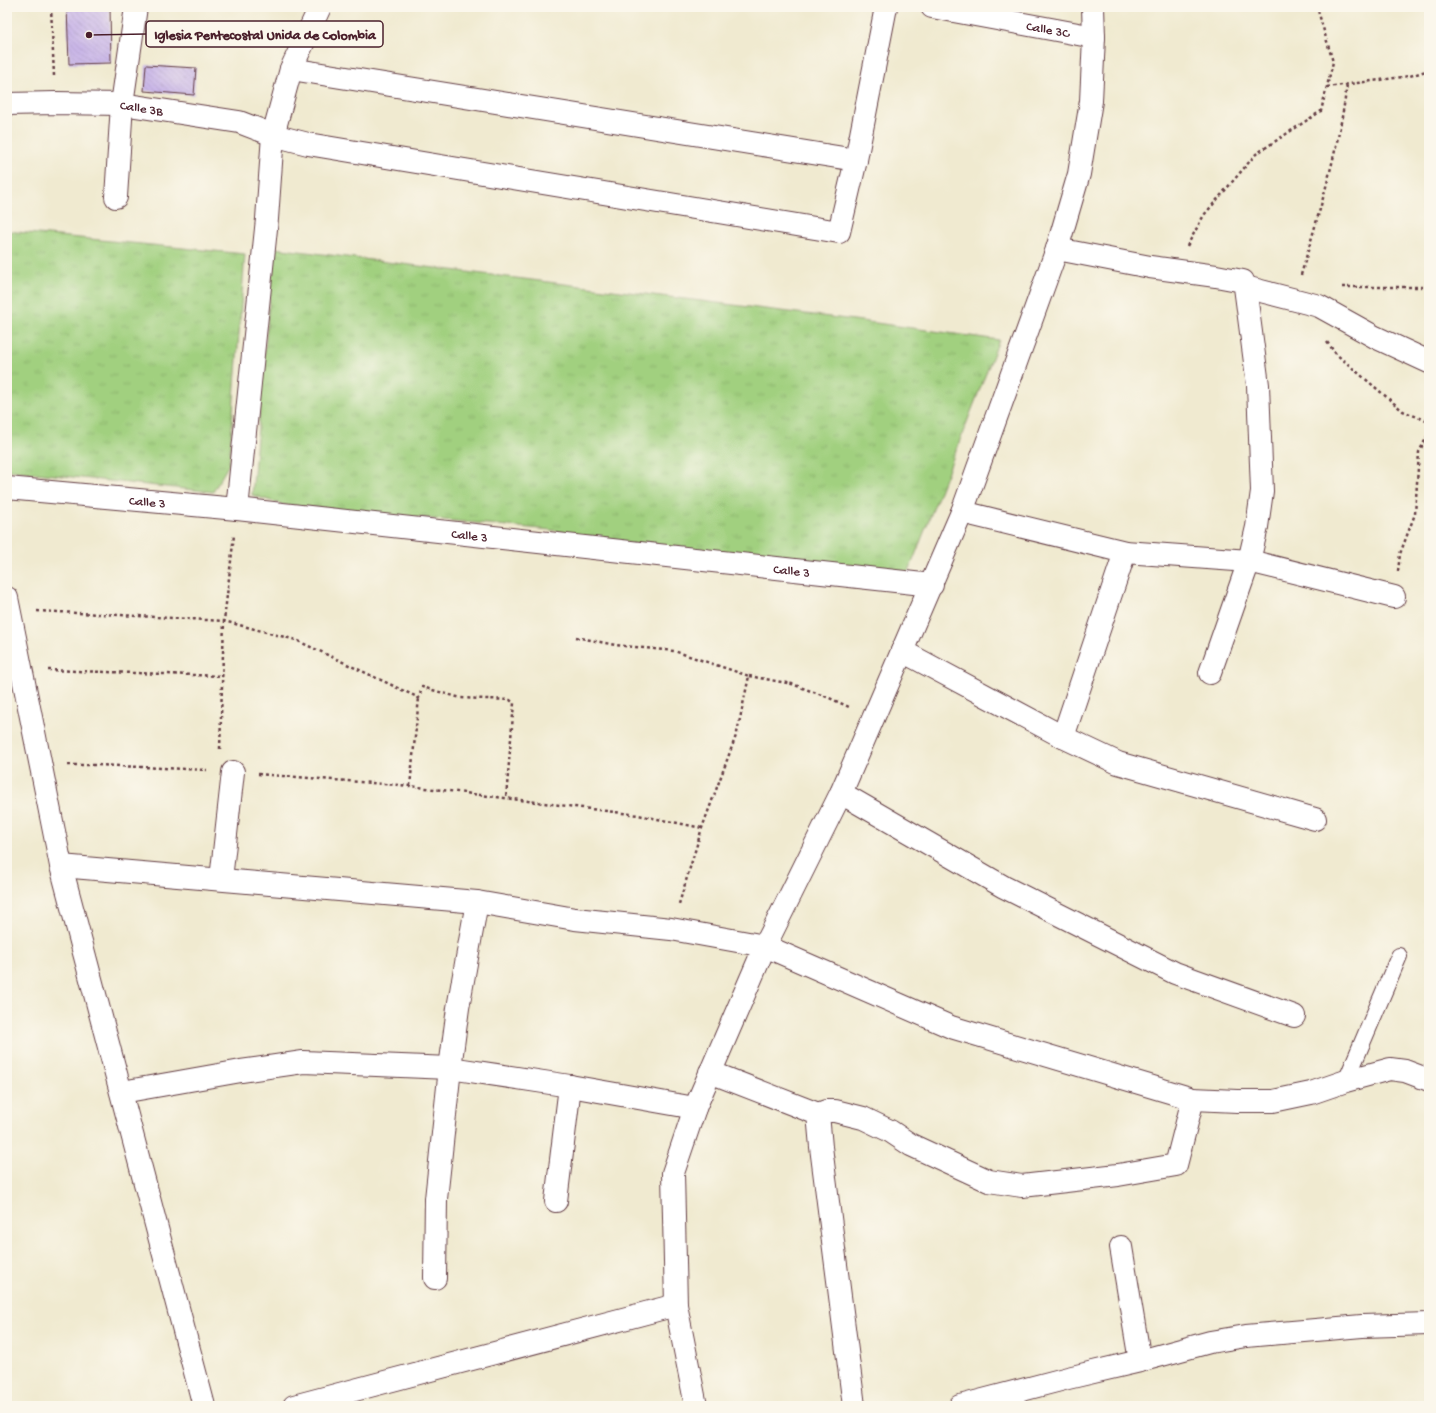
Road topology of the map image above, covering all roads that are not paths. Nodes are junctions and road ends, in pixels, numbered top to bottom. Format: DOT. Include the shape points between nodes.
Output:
graph roads {
  1 [pos="136,7"];
  2 [pos="320,7"];
  3 [pos="886,7"];
  4 [pos="932,7"];
  5 [pos="1093,7"];
  6 [pos="1094,37"];
  7 [pos="291,69"];
  8 [pos="7,104"];
  9 [pos="122,104"];
  10 [pos="273,135"];
  11 [pos="856,160"];
  12 [pos="116,197"];
  13 [pos="1057,249"];
  14 [pos="1245,287"];
  15 [pos="1429,362"];
  16 [pos="7,488"];
  17 [pos="237,509"];
  18 [pos="962,512"];
  19 [pos="1125,552"];
  20 [pos="1249,561"];
  21 [pos="932,585"];
  22 [pos="1394,597"];
  23 [pos="8,604"];
  24 [pos="902,651"];
  25 [pos="1210,673"];
  26 [pos="1063,736"];
  27 [pos="226,771"];
  28 [pos="841,793"];
  29 [pos="1315,819"];
  30 [pos="61,866"];
  31 [pos="221,879"];
  32 [pos="477,902"];
  33 [pos="765,946"];
  34 [pos="1399,956"];
  35 [pos="1294,1016"];
  36 [pos="450,1068"];
  37 [pos="710,1072"];
  38 [pos="1429,1080"];
  39 [pos="1346,1081"];
  40 [pos="570,1086"];
  41 [pos="122,1092"];
  42 [pos="1193,1099"];
  43 [pos="695,1108"];
  44 [pos="818,1114"];
  45 [pos="556,1201"];
  46 [pos="1120,1247"];
  47 [pos="435,1278"];
  48 [pos="676,1305"];
  49 [pos="1429,1324"];
  50 [pos="1140,1362"];
  51 [pos="204,1406"];
  52 [pos="294,1406"];
  53 [pos="696,1406"];
  54 [pos="854,1406"];
  55 [pos="960,1406"];
  1 -- 9 [label="street"];
  2 -- 7 [label="street"];
  3 -- 11 [label="street"];
  4 -- 6 [label="street, Calle 3C"];
  5 -- 6 [label="street"];
  6 -- 13 [label="street" via="1091,101 1079,174"];
  7 -- 10 [label="street"];
  7 -- 11 [label="street"];
  8 -- 9 [label="street, Calle 3B"];
  9 -- 10 [label="street, Calle 3B" via="239,122"];
  9 -- 12 [label="street"];
  10 -- 11 [label="street, Calle 3B" via="308,144 839,232"];
  10 -- 17 [label="street" via="267,219"];
  13 -- 14 [label="street" via="1243,281"];
  13 -- 18 [label="street"];
  14 -- 15 [label="street" via="1318,306"];
  14 -- 20 [label="street" via="1258,385 1262,491"];
  16 -- 17 [label="street, Calle 3"];
  17 -- 21 [label="street, Calle 3"];
  18 -- 19 [label="street"];
  18 -- 21 [label="street"];
  19 -- 20 [label="street"];
  19 -- 26 [label="street"];
  20 -- 22 [label="street"];
  20 -- 25 [label="street"];
  21 -- 24 [label="street"];
  23 -- 30 [label="street"];
  24 -- 26 [label="street"];
  24 -- 28 [label="street"];
  26 -- 29 [label="street" via="1118,763"];
  27 -- 31 [label="street"];
  28 -- 33 [label="street"];
  28 -- 35 [label="street" via="1004,886 1175,973"];
  30 -- 31 [label="street"];
  30 -- 41 [label="street"];
  31 -- 32 [label="street"];
  32 -- 33 [label="street" via="575,919 671,929"];
  32 -- 36 [label="street"];
  33 -- 37 [label="street"];
  33 -- 42 [label="street" via="951,1027"];
  34 -- 39 [label="lane"];
  36 -- 40 [label="street"];
  36 -- 41 [label="street" via="303,1062"];
  36 -- 47 [label="street" via="436,1199"];
  37 -- 43 [label="street"];
  37 -- 44 [label="street"];
  38 -- 39 [label="street" via="1405,1071 1390,1069"];
  39 -- 42 [label="street" via="1311,1093 1273,1101"];
  40 -- 43 [label="street"];
  40 -- 45 [label="street"];
  41 -- 51 [label="street"];
  42 -- 44 [label="street" via="1176,1165 1118,1175 1022,1186 989,1181 910,1145 890,1131 863,1118 835,1111"];
  43 -- 48 [label="street" via="673,1173"];
  44 -- 54 [label="street"];
  46 -- 50 [label="street"];
  48 -- 52 [label="street"];
  48 -- 53 [label="street"];
  49 -- 50 [label="street" via="1362,1326 1246,1336 1210,1342"];
  50 -- 55 [label="street"];
}
